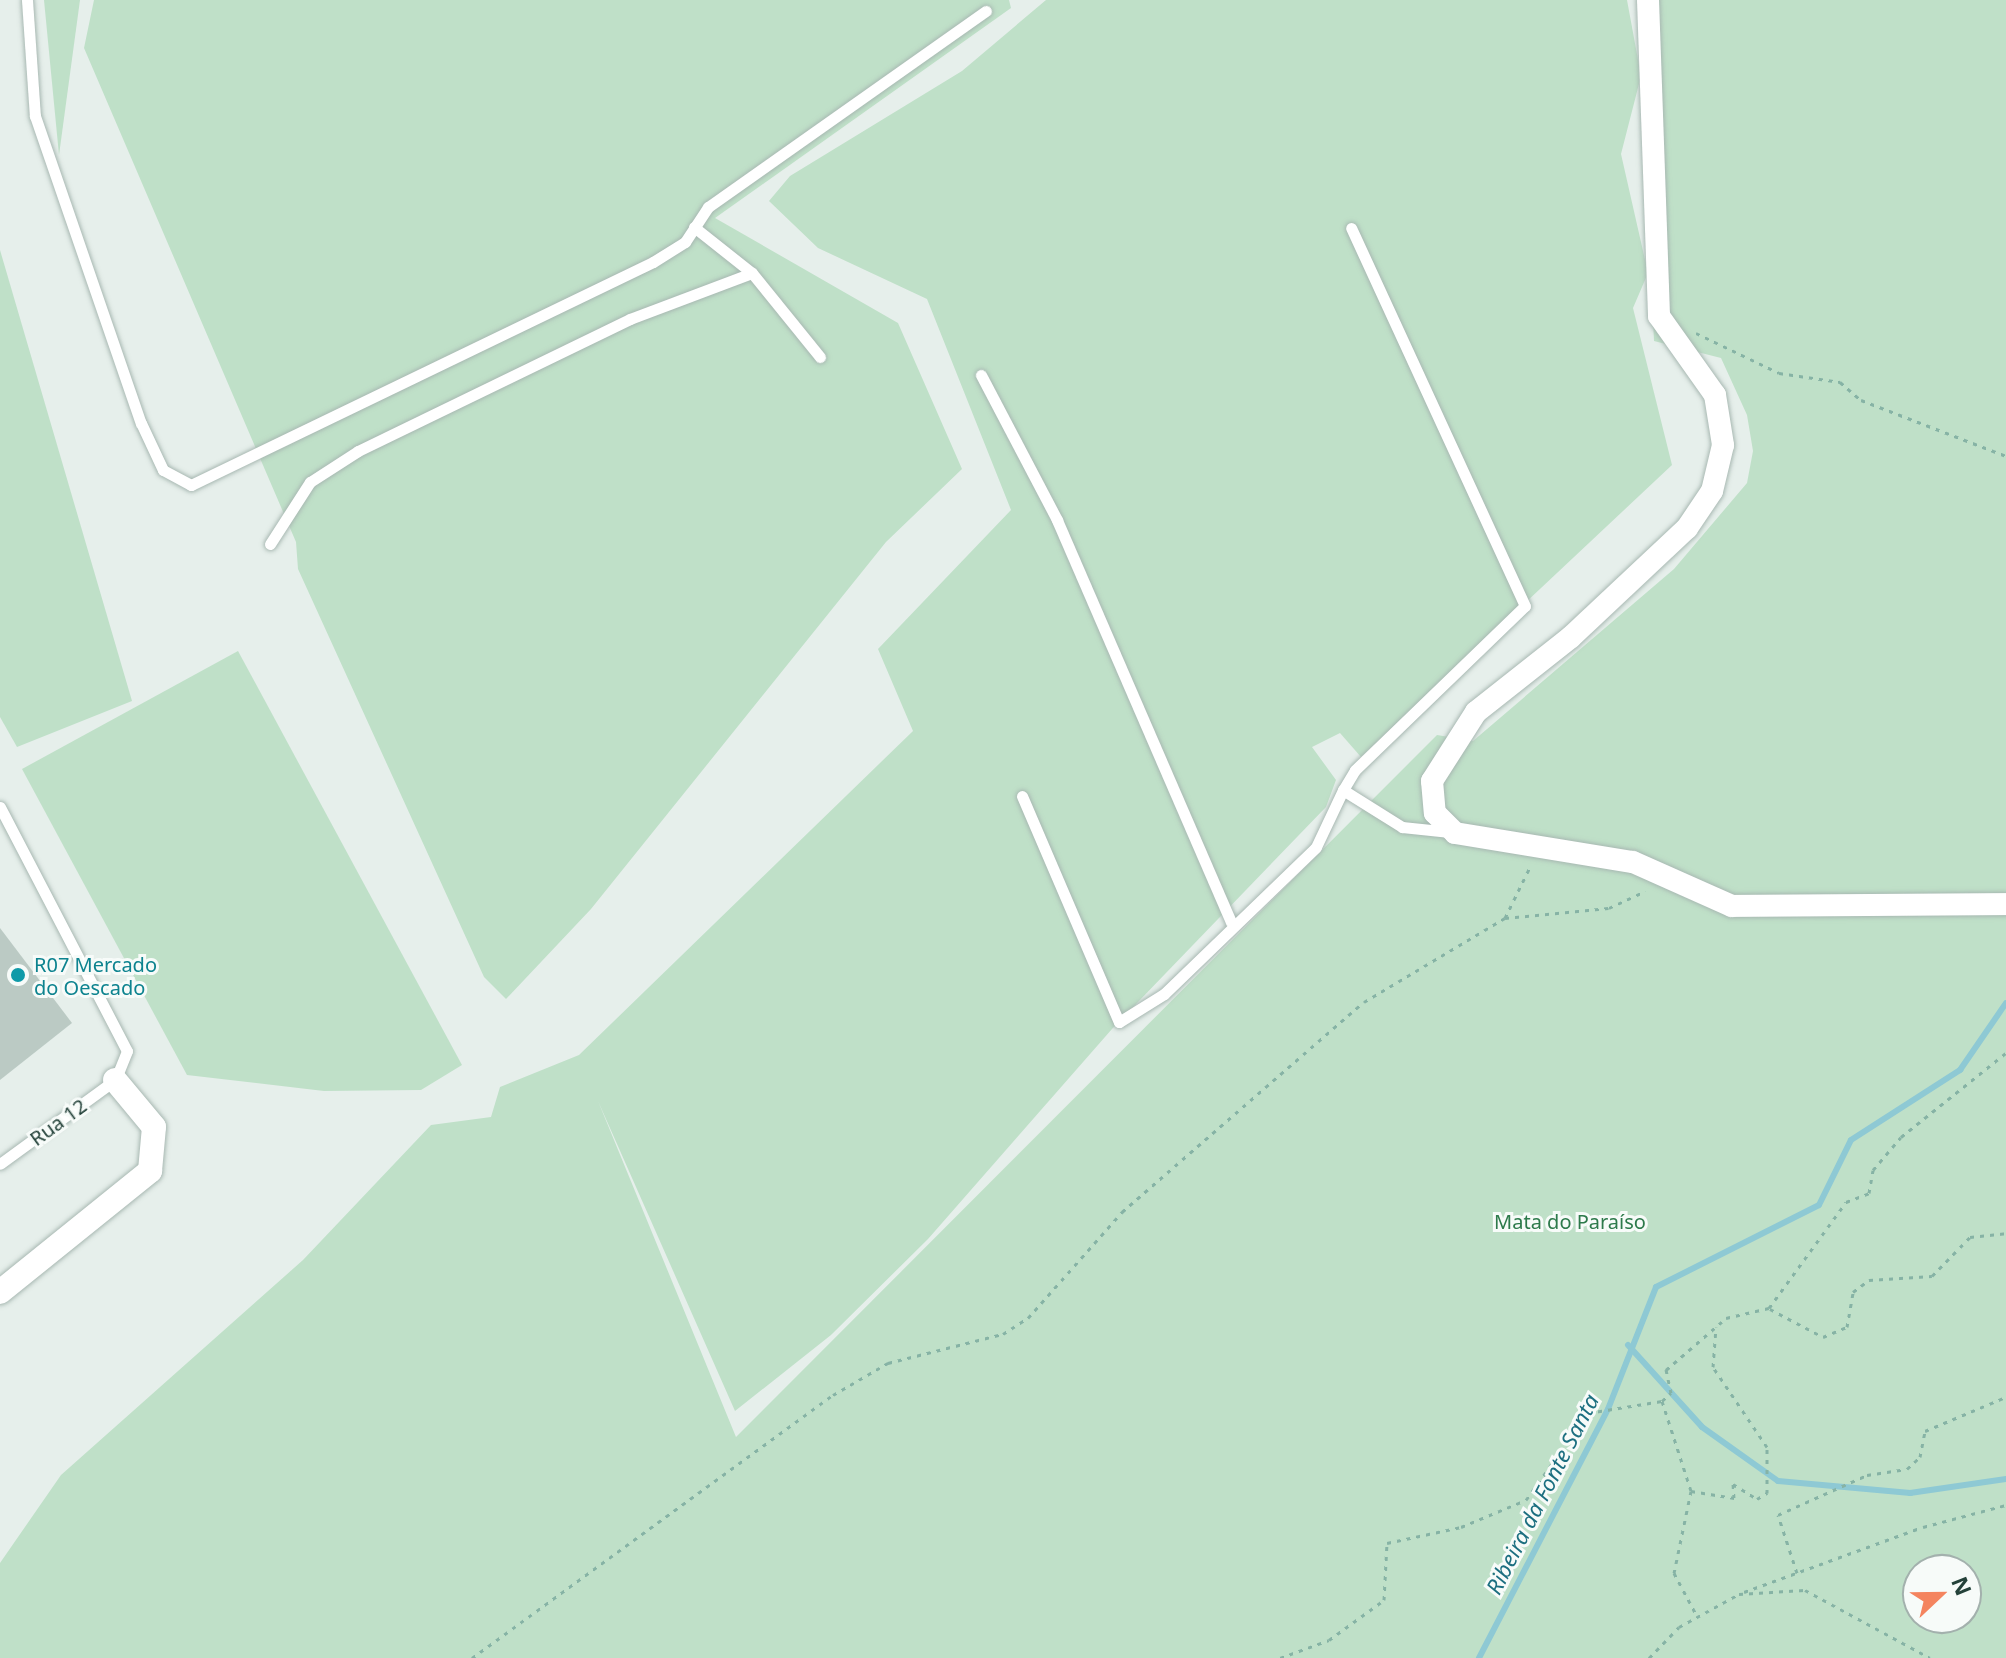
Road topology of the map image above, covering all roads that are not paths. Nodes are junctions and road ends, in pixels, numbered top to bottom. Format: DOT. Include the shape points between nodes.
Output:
graph roads {
  1 [pos="27,0"];
  2 [pos="1648,0"];
  3 [pos="986,11"];
  4 [pos="694,227"];
  5 [pos="1351,228"];
  6 [pos="752,273"];
  7 [pos="820,357"];
  8 [pos="981,375"];
  9 [pos="270,544"];
  10 [pos="1343,790"];
  11 [pos="1022,796"];
  12 [pos="0,807"];
  13 [pos="1455,833"];
  14 [pos="2006,904"];
  15 [pos="1231,922"];
  16 [pos="115,1080"];
  17 [pos="0,1164"];
  18 [pos="0,1292"];
  1 -- 4 [label="lane" via="35,116 141,423 163,470 191,485 653,262"];
  2 -- 13 [label="street" via="1659,316 1715,395 1723,445 1712,491 1687,528 1571,637 1476,712 1445,750 1432,781 1435,813"];
  3 -- 4 [label="lane" via="708,207"];
  4 -- 6 [label="lane"];
  5 -- 10 [label="lane" via="1525,606 1355,770"];
  6 -- 7 [label="lane"];
  6 -- 9 [label="lane" via="630,319 358,451 310,482"];
  8 -- 15 [label="lane" via="1057,520"];
  10 -- 13 [label="lane" via="1402,827"];
  10 -- 15 [label="lane" via="1316,847"];
  11 -- 15 [label="lane" via="1119,1022 1164,994"];
  12 -- 16 [label="lane" via="127,1051"];
  13 -- 14 [label="street" via="1541,842 1674,877 1732,906"];
  16 -- 17 [label="lane, Rua 12"];
  16 -- 18 [label="street" via="154,1127 150,1171"];
}
